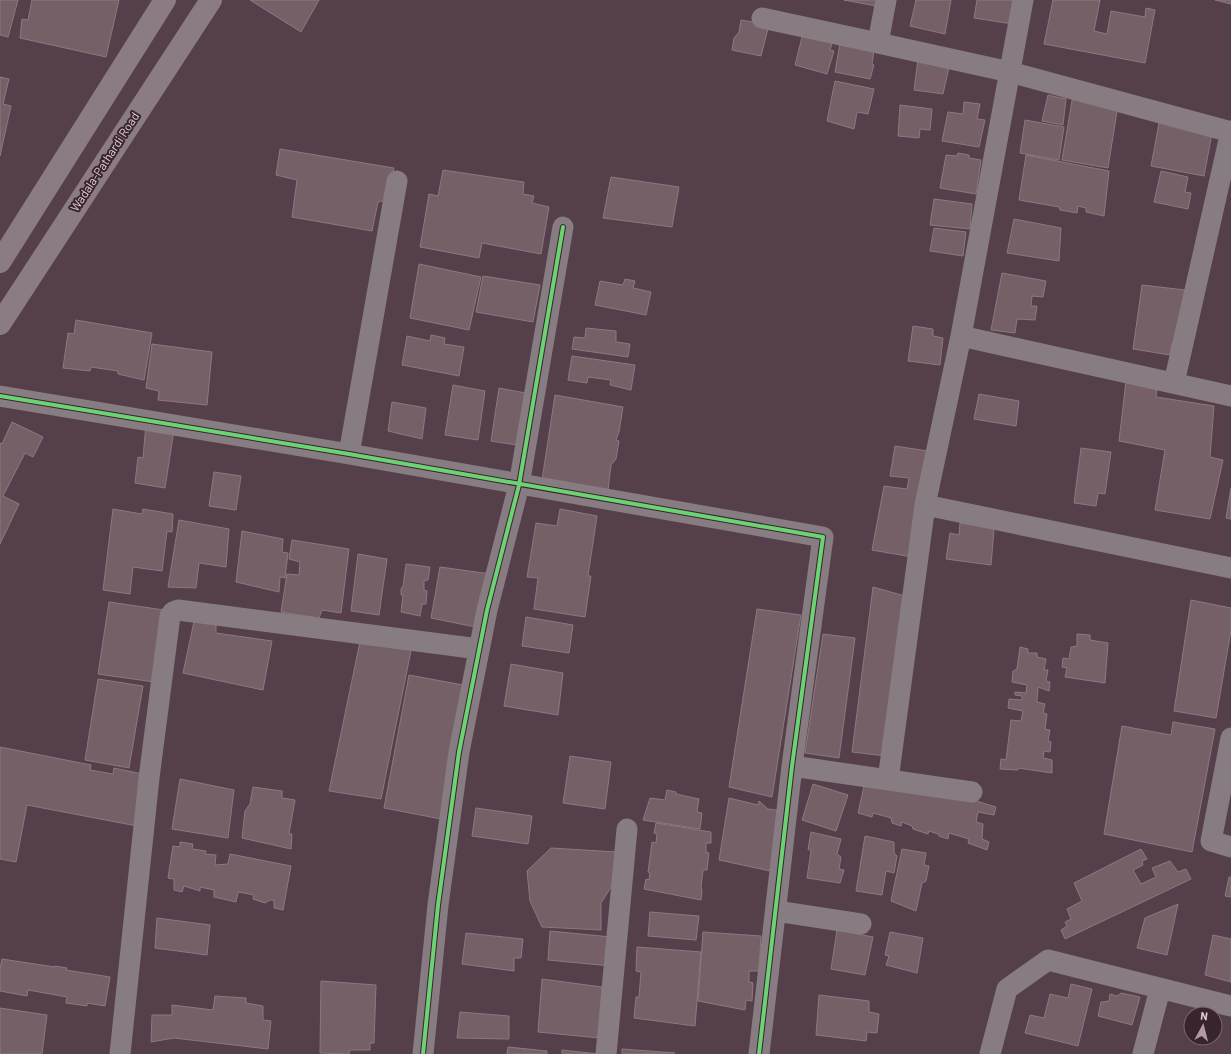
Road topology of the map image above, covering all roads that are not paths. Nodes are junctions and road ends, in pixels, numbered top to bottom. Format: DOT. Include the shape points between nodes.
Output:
graph roads {
  1 [pos="165,0"];
  2 [pos="211,0"];
  3 [pos="886,0"];
  4 [pos="1023,0"];
  5 [pos="762,18"];
  6 [pos="878,43"];
  7 [pos="1010,72"];
  8 [pos="1231,132"];
  9 [pos="397,182"];
  10 [pos="563,227"];
  11 [pos="0,262"];
  12 [pos="0,324"];
  13 [pos="961,336"];
  14 [pos="1174,383"];
  15 [pos="0,396"];
  16 [pos="1231,396"];
  17 [pos="348,454"];
  18 [pos="519,485"];
  19 [pos="925,505"];
  20 [pos="1231,568"];
  21 [pos="479,649"];
  22 [pos="1231,738"];
  23 [pos="792,766"];
  24 [pos="888,780"];
  25 [pos="972,792"];
  26 [pos="627,829"];
  27 [pos="1231,847"];
  28 [pos="776,911"];
  29 [pos="861,924"];
  30 [pos="1160,989"];
  31 [pos="1231,1006"];
  32 [pos="120,1054"];
  33 [pos="423,1054"];
  34 [pos="606,1054"];
  35 [pos="759,1054"];
  36 [pos="990,1054"];
  37 [pos="1143,1054"];
  1 -- 11 [label="main road"];
  2 -- 12 [label="main road, Wadala-Pathardi Road"];
  3 -- 6 [label="street"];
  4 -- 7 [label="street"];
  5 -- 6 [label="street"];
  6 -- 7 [label="street"];
  7 -- 8 [label="street"];
  7 -- 13 [label="street"];
  8 -- 14 [label="street"];
  9 -- 17 [label="street"];
  10 -- 18 [label="street"];
  13 -- 14 [label="street"];
  13 -- 19 [label="street"];
  14 -- 16 [label="street"];
  15 -- 17 [label="street"];
  17 -- 18 [label="street"];
  18 -- 21 [label="street"];
  18 -- 23 [label="street" via="823,537"];
  19 -- 20 [label="street"];
  19 -- 24 [label="street"];
  21 -- 32 [label="street" via="178,610 173,612 170,616 149,778"];
  21 -- 33 [label="street" via="458,760 438,905"];
  22 -- 27 [label="street" via="1211,841"];
  23 -- 24 [label="street"];
  23 -- 28 [label="street"];
  24 -- 25 [label="street"];
  26 -- 34 [label="street"];
  28 -- 29 [label="street"];
  28 -- 35 [label="street"];
  30 -- 31 [label="street"];
  30 -- 36 [label="street" via="1048,960 1007,989"];
  30 -- 37 [label="street"];
}
